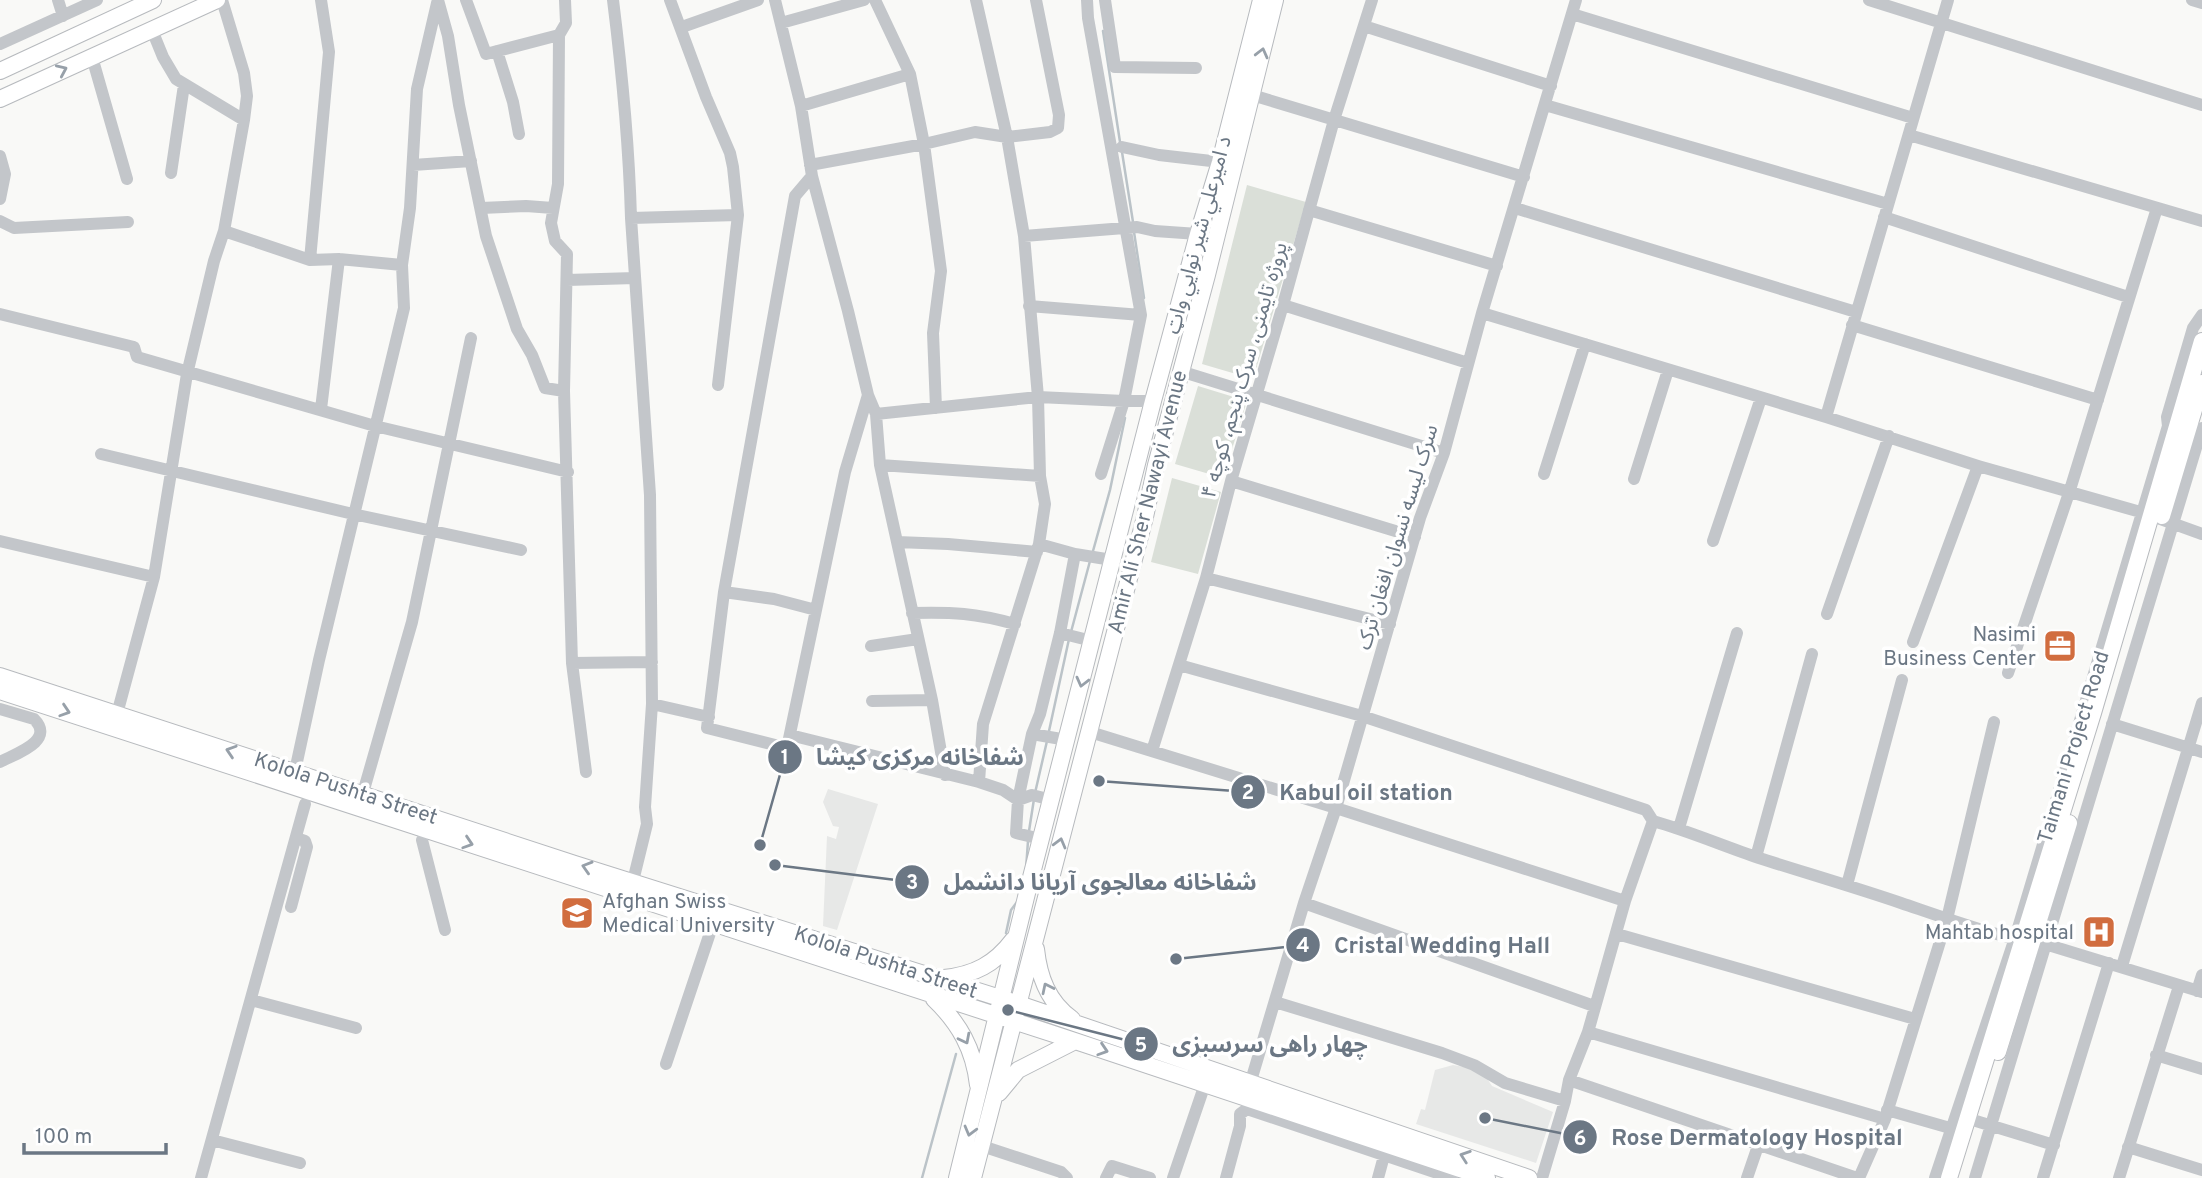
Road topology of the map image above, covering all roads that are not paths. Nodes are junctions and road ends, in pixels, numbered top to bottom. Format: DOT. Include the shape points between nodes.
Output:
graph roads {
  1 [pos="58,0"];
  2 [pos="97,0"];
  3 [pos="153,0"];
  4 [pos="220,0"];
  5 [pos="321,0"];
  6 [pos="466,0"];
  7 [pos="565,0"];
  8 [pos="613,0"];
  9 [pos="670,0"];
  10 [pos="758,0"];
  11 [pos="775,0"];
  12 [pos="864,0"];
  13 [pos="876,0"];
  14 [pos="976,0"];
  15 [pos="1036,0"];
  16 [pos="1087,0"];
  17 [pos="1105,0"];
  18 [pos="1261,0"];
  19 [pos="1275,0"];
  20 [pos="1372,0"];
  21 [pos="1576,0"];
  22 [pos="1869,0"];
  23 [pos="1948,0"];
  24 [pos="2192,0"];
  25 [pos="438,1"];
  26 [pos="2202,3"];
  27 [pos="1572,14"];
  28 [pos="62,16"];
  29 [pos="1942,22"];
  30 [pos="781,23"];
  31 [pos="1364,26"];
  32 [pos="682,27"];
  33 [pos="152,30"];
  34 [pos="559,35"];
  35 [pos="0,44"];
  36 [pos="497,51"];
  37 [pos="92,57"];
  38 [pos="1196,68"];
  39 [pos="0,71"];
  40 [pos="910,74"];
  41 [pos="184,85"];
  42 [pos="1551,86"];
  43 [pos="1252,95"];
  44 [pos="0,99"];
  45 [pos="1545,105"];
  46 [pos="2202,105"];
  47 [pos="801,106"];
  48 [pos="1913,118"];
  49 [pos="244,120"];
  50 [pos="1335,120"];
  51 [pos="519,134"];
  52 [pos="1909,135"];
  53 [pos="1007,137"];
  54 [pos="924,144"];
  55 [pos="1122,147"];
  56 [pos="0,156"];
  57 [pos="471,161"];
  58 [pos="1220,162"];
  59 [pos="413,165"];
  60 [pos="811,171"];
  61 [pos="171,173"];
  62 [pos="1524,177"];
  63 [pos="127,179"];
  64 [pos="0,199"];
  65 [pos="1888,204"];
  66 [pos="481,208"];
  67 [pos="554,208"];
  68 [pos="1515,208"];
  69 [pos="2157,208"];
  70 [pos="1309,210"];
  71 [pos="738,215"];
  72 [pos="631,218"];
  73 [pos="1884,218"];
  74 [pos="0,221"];
  75 [pos="2202,221"];
  76 [pos="128,222"];
  77 [pos="1131,228"];
  78 [pos="224,232"];
  79 [pos="1198,234"];
  80 [pos="1024,236"];
  81 [pos="339,259"];
  82 [pos="310,260"];
  83 [pos="402,265"];
  84 [pos="1497,266"];
  85 [pos="635,278"];
  86 [pos="567,280"];
  87 [pos="2128,297"];
  88 [pos="1283,305"];
  89 [pos="1029,306"];
  90 [pos="1856,312"];
  91 [pos="1482,313"];
  92 [pos="0,314"];
  93 [pos="1141,315"];
  94 [pos="2202,315"];
  95 [pos="1852,325"];
  96 [pos="471,338"];
  97 [pos="2202,341"];
  98 [pos="1585,345"];
  99 [pos="1468,363"];
  100 [pos="1668,370"];
  101 [pos="1180,371"];
  102 [pos="187,374"];
  103 [pos="2202,383"];
  104 [pos="718,385"];
  105 [pos="564,391"];
  106 [pos="1257,393"];
  107 [pos="868,395"];
  108 [pos="1038,397"];
  109 [pos="1761,398"];
  110 [pos="2098,400"];
  111 [pos="1128,401"];
  112 [pos="1153,401"];
  113 [pos="936,408"];
  114 [pos="321,409"];
  115 [pos="876,414"];
  116 [pos="1826,416"];
  117 [pos="374,426"];
  118 [pos="2202,428"];
  119 [pos="1889,436"];
  120 [pos="447,445"];
  121 [pos="1444,453"];
  122 [pos="101,454"];
  123 [pos="880,465"];
  124 [pos="1978,466"];
  125 [pos="170,471"];
  126 [pos="568,472"];
  127 [pos="1101,474"];
  128 [pos="1544,474"];
  129 [pos="1040,476"];
  130 [pos="1634,479"];
  131 [pos="1231,481"];
  132 [pos="2069,493"];
  133 [pos="353,514"];
  134 [pos="2157,518"];
  135 [pos="431,529"];
  136 [pos="2202,534"];
  137 [pos="1415,537"];
  138 [pos="0,541"];
  139 [pos="1713,541"];
  140 [pos="897,542"];
  141 [pos="1038,548"];
  142 [pos="521,550"];
  143 [pos="1075,554"];
  144 [pos="1112,560"];
  145 [pos="154,577"];
  146 [pos="1206,578"];
  147 [pos="724,592"];
  148 [pos="816,610"];
  149 [pos="912,613"];
  150 [pos="1827,614"];
  151 [pos="1015,624"];
  152 [pos="1390,624"];
  153 [pos="1737,632"];
  154 [pos="1066,635"];
  155 [pos="918,639"];
  156 [pos="1092,641"];
  157 [pos="1913,642"];
  158 [pos="871,646"];
  159 [pos="1812,654"];
  160 [pos="652,662"];
  161 [pos="572,663"];
  162 [pos="1179,665"];
  163 [pos="2008,673"];
  164 [pos="0,676"];
  165 [pos="1902,680"];
  166 [pos="0,691"];
  167 [pos="932,700"];
  168 [pos="872,701"];
  169 [pos="2202,703"];
  170 [pos="652,704"];
  171 [pos="0,709"];
  172 [pos="117,714"];
  173 [pos="1362,716"];
  174 [pos="709,717"];
  175 [pos="1994,722"];
  176 [pos="2112,724"];
  177 [pos="1090,732"];
  178 [pos="790,735"];
  179 [pos="1038,735"];
  180 [pos="1067,740"];
  181 [pos="178,741"];
  182 [pos="2188,748"];
  183 [pos="1152,751"];
  184 [pos="2202,752"];
  185 [pos="0,762"];
  186 [pos="295,771"];
  187 [pos="586,772"];
  188 [pos="945,775"];
  189 [pos="979,782"];
  190 [pos="363,793"];
  191 [pos="1018,800"];
  192 [pos="1052,800"];
  193 [pos="305,803"];
  194 [pos="1336,808"];
  195 [pos="1653,821"];
  196 [pos="1679,828"];
  197 [pos="296,838"];
  198 [pos="1041,839"];
  199 [pos="422,840"];
  200 [pos="1756,857"];
  201 [pos="633,881"];
  202 [pos="1847,885"];
  203 [pos="1625,901"];
  204 [pos="1304,903"];
  205 [pos="291,907"];
  206 [pos="1947,919"];
  207 [pos="713,924"];
  208 [pos="445,930"];
  209 [pos="1617,934"];
  210 [pos="1017,935"];
  211 [pos="1035,939"];
  212 [pos="2029,941"];
  213 [pos="2109,963"];
  214 [pos="2122,966"];
  215 [pos="2202,975"];
  216 [pos="936,979"];
  217 [pos="2179,985"];
  218 [pos="2200,991"];
  219 [pos="929,994"];
  220 [pos="1002,999"];
  221 [pos="251,1000"];
  222 [pos="1275,1002"];
  223 [pos="1018,1004"];
  224 [pos="1594,1006"];
  225 [pos="998,1017"];
  226 [pos="1915,1019"];
  227 [pos="1014,1022"];
  228 [pos="356,1028"];
  229 [pos="1588,1032"];
  230 [pos="1077,1033"];
  231 [pos="2156,1055"];
  232 [pos="666,1064"];
  233 [pos="2202,1069"];
  234 [pos="1569,1080"];
  235 [pos="1205,1084"];
  236 [pos="1250,1084"];
  237 [pos="987,1096"];
  238 [pos="1565,1101"];
  239 [pos="1886,1115"];
  240 [pos="1983,1123"];
  241 [pos="1957,1130"];
  242 [pos="212,1140"];
  243 [pos="1759,1143"];
  244 [pos="2054,1145"];
  245 [pos="982,1146"];
  246 [pos="2128,1147"];
  247 [pos="1384,1156"];
  248 [pos="300,1163"];
  249 [pos="2202,1170"];
  250 [pos="201,1178"];
  251 [pos="957,1178"];
  252 [pos="973,1178"];
  253 [pos="1066,1178"];
  254 [pos="1106,1178"];
  255 [pos="1150,1178"];
  256 [pos="1173,1178"];
  257 [pos="1226,1178"];
  258 [pos="1378,1178"];
  259 [pos="1452,1178"];
  260 [pos="1488,1178"];
  261 [pos="1530,1178"];
  262 [pos="1542,1178"];
  263 [pos="1747,1178"];
  264 [pos="1858,1178"];
  265 [pos="1935,1178"];
  266 [pos="1949,1178"];
  267 [pos="1959,1178"];
  268 [pos="1975,1178"];
  269 [pos="2043,1178"];
  270 [pos="2119,1178"];
  1 -- 28 [label="street"];
  2 -- 28 [label="street"];
  3 -- 39 [label="main road"];
  4 -- 33 [label="main road"];
  4 -- 49 [label="street" via="244,73"];
  5 -- 82 [label="street" via="329,52"];
  6 -- 36 [label="street" via="486,54"];
  7 -- 34 [label="street" via="566,23"];
  8 -- 72 [label="street"];
  9 -- 32 [label="street"];
  10 -- 32 [label="street"];
  11 -- 30 [label="street"];
  12 -- 30 [label="street"];
  13 -- 40 [label="street"];
  14 -- 53 [label="street"];
  15 -- 53 [label="street" via="1058,128"];
  16 -- 77 [label="street"];
  17 -- 38 [label="street" via="1115,67"];
  18 -- 58 [label="main road, د امیرعلي شیر نوايي واټ"];
  43 -- 19 [label="main road, Amir Ali Sher Nawayi Avenue, one-way"];
  20 -- 31 [label="street, پروژه تایمنی، سرک پنجم، کوچه ۴"];
  21 -- 27 [label="street, سرک لیسه نسوان افغان‌ ترک"];
  22 -- 29 [label="street"];
  23 -- 29 [label="street"];
  24 -- 26 [label="street"];
  25 -- 57 [label="street" via="449,36"];
  25 -- 59 [label="street" via="418,89"];
  27 -- 42 [label="street, سرک لیسه نسوان افغان‌ ترک"];
  27 -- 48 [label="street"];
  28 -- 35 [label="street"];
  29 -- 46 [label="street"];
  29 -- 48 [label="street"];
  30 -- 47 [label="street"];
  31 -- 42 [label="street"];
  31 -- 50 [label="street, پروژه تایمنی، سرک پنجم، کوچه ۴"];
  32 -- 71 [label="street" via="730,153"];
  33 -- 37 [label="main road"];
  33 -- 41 [label="street" via="163,57"];
  34 -- 36 [label="street"];
  34 -- 67 [label="street"];
  36 -- 51 [label="street"];
  44 -- 37 [label="main road, one-way"];
  37 -- 63 [label="street"];
  40 -- 47 [label="street"];
  40 -- 54 [label="street"];
  41 -- 49 [label="street"];
  41 -- 61 [label="street"];
  42 -- 45 [label="street, سرک لیسه نسوان افغان‌ ترک"];
  43 -- 50 [label="street"];
  43 -- 101 [label="main road, Amir Ali Sher Nawayi Avenue"];
  45 -- 62 [label="street, سرک لیسه نسوان افغان‌ ترک"];
  45 -- 65 [label="street"];
  47 -- 60 [label="street"];
  48 -- 52 [label="street"];
  49 -- 78 [label="street"];
  50 -- 62 [label="street"];
  50 -- 70 [label="street, پروژه تایمنی، سرک پنجم، کوچه ۴"];
  52 -- 65 [label="street"];
  52 -- 69 [label="street"];
  53 -- 54 [label="street" via="975,132"];
  53 -- 80 [label="street"];
  54 -- 60 [label="street"];
  54 -- 113 [label="street" via="941,271 933,333"];
  55 -- 58 [label="street"];
  56 -- 64 [label="street" via="5,174"];
  57 -- 59 [label="street"];
  57 -- 66 [label="street"];
  58 -- 79 [label="main road, د امیرعلي شیر نوايي واټ"];
  59 -- 83 [label="street"];
  60 -- 107 [label="street"];
  60 -- 147 [label="street" via="795,196"];
  62 -- 68 [label="street, سرک لیسه نسوان افغان‌ ترک"];
  65 -- 73 [label="street"];
  66 -- 67 [label="street"];
  66 -- 105 [label="street" via="517,328 545,388"];
  67 -- 86 [label="street" via="551,223 555,241 567,254"];
  68 -- 84 [label="street, سرک لیسه نسوان افغان‌ ترک"];
  68 -- 90 [label="street"];
  69 -- 75 [label="street"];
  69 -- 87 [label="street"];
  70 -- 84 [label="street"];
  70 -- 88 [label="street, پروژه تایمنی، سرک پنجم، کوچه ۴"];
  71 -- 72 [label="street"];
  71 -- 104 [label="street"];
  72 -- 85 [label="street"];
  73 -- 87 [label="street"];
  73 -- 90 [label="street"];
  74 -- 76 [label="street" via="15,228"];
  77 -- 79 [label="street"];
  77 -- 80 [label="street"];
  77 -- 93 [label="street"];
  78 -- 82 [label="street"];
  78 -- 102 [label="street"];
  79 -- 112 [label="main road, د امیرعلي شیر نوايي واټ"];
  80 -- 89 [label="street"];
  81 -- 82 [label="street"];
  81 -- 83 [label="street"];
  81 -- 114 [label="street"];
  83 -- 117 [label="street" via="404,309"];
  84 -- 91 [label="street, سرک لیسه نسوان افغان‌ ترک"];
  85 -- 86 [label="street"];
  85 -- 160 [label="street" via="650,495"];
  86 -- 105 [label="street"];
  87 -- 110 [label="street"];
  88 -- 99 [label="street"];
  88 -- 106 [label="street, پروژه تایمنی، سرک پنجم، کوچه ۴"];
  89 -- 93 [label="street"];
  89 -- 108 [label="street"];
  90 -- 95 [label="street"];
  91 -- 98 [label="street"];
  91 -- 99 [label="street, سرک لیسه نسوان افغان‌ ترک"];
  92 -- 102 [label="street" via="134,347 137,357"];
  93 -- 111 [label="street"];
  94 -- 134 [label="street, Taimani Project Road" via="2193,328 2167,418"];
  95 -- 110 [label="street"];
  95 -- 116 [label="street"];
  96 -- 120 [label="street"];
  97 -- 134 [label="main road, Taimani Project Road"];
  98 -- 100 [label="street"];
  98 -- 128 [label="street"];
  99 -- 121 [label="street, سرک لیسه نسوان افغان‌ ترک"];
  100 -- 109 [label="street"];
  100 -- 130 [label="street"];
  101 -- 106 [label="street"];
  101 -- 177 [label="main road, Amir Ali Sher Nawayi Avenue"];
  102 -- 114 [label="street"];
  102 -- 125 [label="street"];
  103 -- 134 [label="main road, Taimani Project Road"];
  105 -- 126 [label="street"];
  106 -- 121 [label="street"];
  106 -- 131 [label="street, پروژه تایمنی، سرک پنجم، کوچه ۴"];
  107 -- 115 [label="street"];
  107 -- 148 [label="street" via="845,472"];
  108 -- 111 [label="street"];
  108 -- 113 [label="street"];
  108 -- 129 [label="street"];
  109 -- 116 [label="street"];
  109 -- 139 [label="street"];
  110 -- 132 [label="street"];
  111 -- 112 [label="street"];
  111 -- 127 [label="street"];
  112 -- 144 [label="main road, د امیرعلي شیر نوايي واټ"];
  113 -- 115 [label="street"];
  114 -- 117 [label="street"];
  115 -- 123 [label="street"];
  116 -- 119 [label="street"];
  117 -- 120 [label="street"];
  117 -- 133 [label="street"];
  118 -- 134 [label="street, Taimani Project Road"];
  119 -- 124 [label="street"];
  119 -- 150 [label="street"];
  120 -- 126 [label="street"];
  120 -- 135 [label="street"];
  121 -- 137 [label="street, سرک لیسه نسوان افغان‌ ترک"];
  122 -- 125 [label="street"];
  123 -- 129 [label="street"];
  123 -- 140 [label="street"];
  124 -- 132 [label="street"];
  124 -- 157 [label="street"];
  125 -- 133 [label="street"];
  125 -- 145 [label="street"];
  126 -- 161 [label="street"];
  129 -- 141 [label="street" via="1045,504"];
  131 -- 137 [label="street"];
  131 -- 146 [label="street, پروژه تایمنی، سرک پنجم، کوچه ۴"];
  132 -- 134 [label="street"];
  132 -- 163 [label="street"];
  133 -- 135 [label="street"];
  133 -- 186 [label="street"];
  134 -- 136 [label="street"];
  134 -- 176 [label="street, Taimani Project Road"];
  134 -- 212 [label="main road, Taimani Project Road" via="2093,713"];
  135 -- 142 [label="street"];
  135 -- 190 [label="street" via="412,622"];
  137 -- 152 [label="street, سرک لیسه نسوان افغان‌ ترک"];
  138 -- 145 [label="street"];
  140 -- 141 [label="street"];
  140 -- 149 [label="street"];
  141 -- 143 [label="street"];
  141 -- 151 [label="street"];
  143 -- 144 [label="street"];
  143 -- 154 [label="street"];
  144 -- 156 [label="main road, د امیرعلي شیر نوايي واټ"];
  145 -- 172 [label="street"];
  146 -- 152 [label="street"];
  146 -- 162 [label="street, پروژه تایمنی، سرک پنجم، کوچه ۴"];
  147 -- 148 [label="street"];
  147 -- 174 [label="street"];
  148 -- 178 [label="street"];
  149 -- 151 [label="street" via="956,611"];
  149 -- 155 [label="street"];
  151 -- 189 [label="street" via="983,724"];
  152 -- 173 [label="street, سرک لیسه نسوان افغان‌ ترک"];
  153 -- 196 [label="street"];
  154 -- 156 [label="street"];
  154 -- 179 [label="street" via="1040,714"];
  155 -- 158 [label="street"];
  155 -- 167 [label="street"];
  156 -- 180 [label="main road, د امیرعلي شیر نوايي واټ, one-way"];
  159 -- 200 [label="street"];
  160 -- 161 [label="street"];
  160 -- 170 [label="street"];
  161 -- 187 [label="street"];
  162 -- 173 [label="street"];
  162 -- 183 [label="street, پروژه تایمنی، سرک پنجم، کوچه ۴"];
  164 -- 172 [label="main road, Kolola Pushta Street"];
  165 -- 202 [label="street"];
  166 -- 181 [label="main road, one-way"];
  167 -- 168 [label="street"];
  167 -- 188 [label="street"];
  169 -- 182 [label="street"];
  170 -- 174 [label="street"];
  170 -- 201 [label="street" via="647,824"];
  171 -- 185 [label="street" via="34,719 41,734 40,739"];
  172 -- 181 [label="main road, Kolola Pushta Street"];
  173 -- 194 [label="street, سرک لیسه نسوان افغان‌ ترک"];
  173 -- 195 [label="street" via="1646,810"];
  174 -- 178 [label="street" via="707,728 786,748"];
  175 -- 206 [label="street"];
  176 -- 182 [label="street"];
  176 -- 212 [label="street, Taimani Project Road"];
  177 -- 183 [label="street"];
  211 -- 177 [label="main road, Amir Ali Sher Nawayi Avenue, one-way"];
  178 -- 188 [label="street"];
  179 -- 180 [label="street"];
  179 -- 191 [label="street"];
  180 -- 192 [label="main road, د امیرعلي شیر نوايي واټ"];
  186 -- 181 [label="main road, Kolola Pushta Street, one-way"];
  181 -- 207 [label="main road, one-way"];
  182 -- 184 [label="street"];
  182 -- 214 [label="street"];
  183 -- 194 [label="street"];
  186 -- 190 [label="main road, Kolola Pushta Street"];
  188 -- 189 [label="street"];
  189 -- 191 [label="street"];
  201 -- 190 [label="main road, Kolola Pushta Street, one-way"];
  191 -- 192 [label="street" via="1032,795"];
  191 -- 198 [label="street" via="1019,834"];
  192 -- 198 [label="main road, د امیرعلي شیر نوايي واټ"];
  193 -- 197 [label="street"];
  194 -- 203 [label="street"];
  194 -- 204 [label="street, سرک لیسه نسوان افغان‌ ترک"];
  195 -- 196 [label="street"];
  195 -- 203 [label="street"];
  196 -- 200 [label="street"];
  197 -- 205 [label="street" via="307,847"];
  197 -- 221 [label="street"];
  198 -- 210 [label="main road, د امیرعلي شیر نوايي واټ"];
  199 -- 208 [label="street"];
  200 -- 202 [label="street"];
  201 -- 216 [label="main road, Kolola Pushta Street"];
  202 -- 206 [label="street"];
  203 -- 209 [label="street"];
  204 -- 222 [label="street, سرک لیسه نسوان افغان‌ ترک"];
  204 -- 224 [label="street"];
  206 -- 212 [label="street"];
  206 -- 226 [label="street"];
  207 -- 219 [label="main road"];
  207 -- 232 [label="street"];
  209 -- 224 [label="street"];
  209 -- 226 [label="street"];
  210 -- 216 [label="main road" via="988,966"];
  210 -- 220 [label="main road, د امیرعلي شیر نوايي واټ"];
  211 -- 223 [label="main road, Amir Ali Sher Nawayi Avenue"];
  230 -- 211 [label="main road, one-way" via="1045,989"];
  212 -- 213 [label="street"];
  212 -- 240 [label="main road, Taimani Project Road"];
  212 -- 241 [label="main road, Taimani Project Road"];
  213 -- 214 [label="street"];
  213 -- 244 [label="street"];
  214 -- 217 [label="street"];
  215 -- 218 [label="street"];
  216 -- 220 [label="main road, Kolola Pushta Street"];
  217 -- 218 [label="street"];
  217 -- 231 [label="street"];
  219 -- 225 [label="main road"];
  219 -- 237 [label="main road, one-way" via="969,1045"];
  220 -- 223 [label="main road, Kolola Pushta Street"];
  220 -- 225 [label="main road, د امیرعلي شیر نوايي واټ"];
  221 -- 228 [label="street"];
  221 -- 242 [label="street"];
  222 -- 236 [label="street, سرک لیسه نسوان افغان‌ ترک"];
  222 -- 238 [label="street" via="1442,1053 1505,1083"];
  223 -- 227 [label="main road, Amir Ali Sher Nawayi Avenue"];
  223 -- 230 [label="main road, Kolola Pushta Street"];
  224 -- 229 [label="street"];
  225 -- 227 [label="main road"];
  225 -- 237 [label="main road, د امیرعلي شیر نوايي واټ"];
  226 -- 239 [label="street"];
  227 -- 230 [label="main road"];
  227 -- 237 [label="main road, Amir Ali Sher Nawayi Avenue"];
  229 -- 234 [label="street"];
  229 -- 239 [label="street"];
  230 -- 235 [label="main road, one-way"];
  230 -- 236 [label="main road, Kolola Pushta Street"];
  230 -- 237 [label="main road" via="1018,1070"];
  231 -- 233 [label="street"];
  231 -- 246 [label="street"];
  234 -- 238 [label="street"];
  234 -- 243 [label="street"];
  235 -- 256 [label="street"];
  235 -- 260 [label="main road"];
  261 -- 236 [label="main road, Kolola Pushta Street, one-way"];
  237 -- 245 [label="main road"];
  237 -- 251 [label="main road, one-way"];
  238 -- 262 [label="street"];
  239 -- 241 [label="street"];
  239 -- 264 [label="street"];
  240 -- 244 [label="street"];
  240 -- 267 [label="main road, Taimani Project Road"];
  240 -- 268 [label="street, Taimani Project Road"];
  241 -- 265 [label="street, Taimani Project Road"];
  241 -- 266 [label="main road, Taimani Project Road"];
  242 -- 248 [label="street"];
  242 -- 250 [label="street"];
  243 -- 263 [label="street"];
  243 -- 264 [label="street"];
  244 -- 269 [label="street"];
  245 -- 252 [label="main road"];
  245 -- 253 [label="street" via="1061,1172"];
  246 -- 249 [label="street"];
  246 -- 270 [label="street"];
  247 -- 257 [label="street" via="1247,1109 1240,1114"];
  247 -- 258 [label="street"];
  247 -- 259 [label="street"];
  254 -- 255 [label="street" via="1112,1166"];
}
